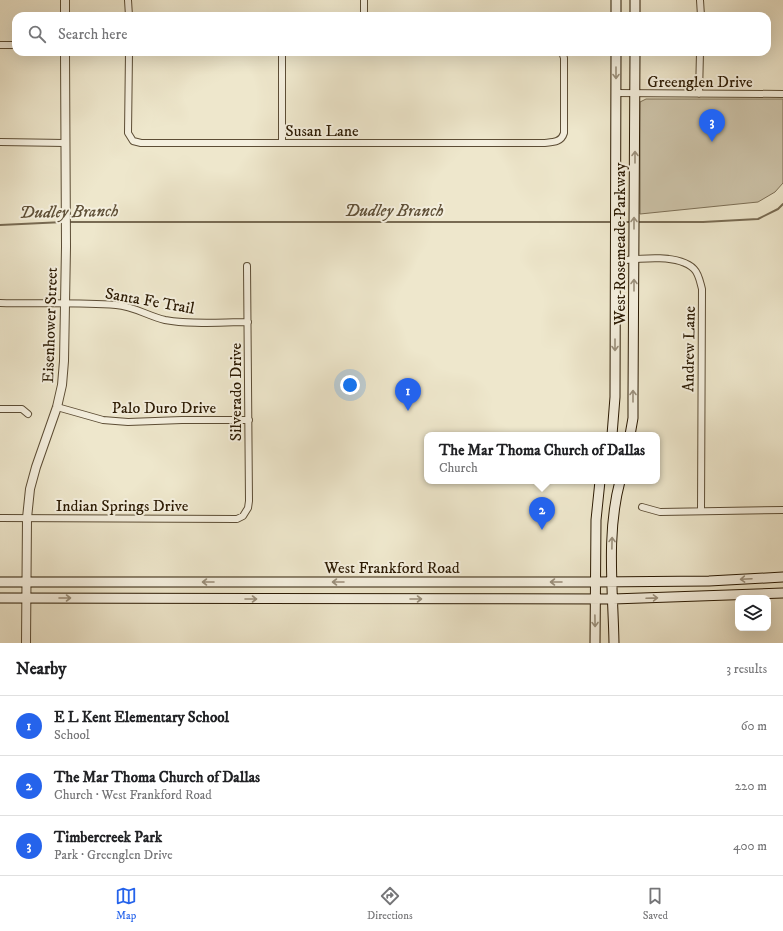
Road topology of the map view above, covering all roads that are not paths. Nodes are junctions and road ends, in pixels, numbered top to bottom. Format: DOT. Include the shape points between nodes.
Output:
graph roads {
  1 [pos="65,0"];
  2 [pos="128,0"];
  3 [pos="364,0"];
  4 [pos="616,0"];
  5 [pos="635,0"];
  6 [pos="700,0"];
  7 [pos="65,12"];
  8 [pos="129,12"];
  9 [pos="364,12"];
  10 [pos="616,12"];
  11 [pos="635,12"];
  12 [pos="701,12"];
  13 [pos="0,45"];
  14 [pos="12,45"];
  15 [pos="65,56"];
  16 [pos="129,56"];
  17 [pos="282,56"];
  18 [pos="563,56"];
  19 [pos="616,56"];
  20 [pos="635,56"];
  21 [pos="700,56"];
  22 [pos="616,93"];
  23 [pos="635,93"];
  24 [pos="699,94"];
  25 [pos="783,94"];
  26 [pos="0,142"];
  27 [pos="65,143"];
  28 [pos="282,143"];
  29 [pos="634,259"];
  30 [pos="616,261"];
  31 [pos="247,266"];
  32 [pos="0,303"];
  33 [pos="65,303"];
  34 [pos="248,322"];
  35 [pos="57,407"];
  36 [pos="0,409"];
  37 [pos="28,414"];
  38 [pos="249,420"];
  39 [pos="612,432"];
  40 [pos="631,432"];
  41 [pos="600,484"];
  42 [pos="619,484"];
  43 [pos="642,507"];
  44 [pos="783,510"];
  45 [pos="701,511"];
  46 [pos="243,516"];
  47 [pos="0,518"];
  48 [pos="27,518"];
  49 [pos="783,577"];
  50 [pos="26,581"];
  51 [pos="0,582"];
  52 [pos="595,582"];
  53 [pos="613,582"];
  54 [pos="783,593"];
  55 [pos="0,598"];
  56 [pos="26,598"];
  57 [pos="595,599"];
  58 [pos="613,599"];
  59 [pos="26,643"];
  60 [pos="595,643"];
  61 [pos="614,643"];
  1 -- 7 [label="street"];
  2 -- 8 [label="street"];
  3 -- 9 [label="street"];
  4 -- 10 [label="main road"];
  5 -- 11 [label="main road"];
  6 -- 12 [label="street"];
  13 -- 14 [label="street"];
  15 -- 27 [label="street, Eisenhower Street"];
  16 -- 28 [label="street, Susan Lane" via="128,133 133,141"];
  17 -- 28 [label="street"];
  18 -- 28 [label="street, Susan Lane" via="564,133 560,140"];
  19 -- 22 [label="main road, West Rosemeade Parkway, one-way"];
  20 -- 23 [label="main road, West Rosemeade Parkway"];
  21 -- 24 [label="street"];
  22 -- 23 [label="street, Greenglen Drive"];
  22 -- 30 [label="main road, West Rosemeade Parkway"];
  23 -- 24 [label="street, Greenglen Drive"];
  29 -- 23 [label="main road, West Rosemeade Parkway, one-way"];
  24 -- 25 [label="street, Greenglen Drive"];
  26 -- 27 [label="street"];
  27 -- 33 [label="street, Eisenhower Street"];
  29 -- 30 [label="street, Andrew Lane"];
  40 -- 29 [label="main road, West Rosemeade Parkway, one-way" via="633,418"];
  29 -- 45 [label="street, Andrew Lane" via="682,261 694,269 702,289"];
  30 -- 39 [label="main road, West Rosemeade Parkway, one-way"];
  31 -- 34 [label="street, Silverado Drive"];
  32 -- 33 [label="street, Santa Fe Trail"];
  33 -- 34 [label="street, Santa Fe Trail" via="126,306 166,320"];
  33 -- 35 [label="street, Eisenhower Street" via="64,361"];
  34 -- 38 [label="street, Silverado Drive"];
  35 -- 38 [label="street, Palo Duro Drive" via="103,420 128,422"];
  35 -- 48 [label="street, Eisenhower Street" via="30,489"];
  36 -- 37 [label="street" via="22,410"];
  38 -- 46 [label="street, Silverado Drive" via="249,501"];
  41 -- 52 [label="main road"];
  53 -- 42 [label="main road, one-way" via="612,526"];
  43 -- 45 [label="street" via="660,512"];
  44 -- 45 [label="street"];
  46 -- 48 [label="street, Indian Springs Drive" via="237,519"];
  47 -- 48 [label="street, Indian Springs Drive"];
  48 -- 50 [label="street, Eisenhower Street"];
  49 -- 53 [label="main road, West Frankford Road, one-way"];
  50 -- 51 [label="main road, West Frankford Road"];
  52 -- 50 [label="main road, West Frankford Road, one-way"];
  50 -- 56 [label="street, Eisenhower Street"];
  52 -- 53 [label="main road, West Frankford Road"];
  52 -- 57 [label="main road"];
  53 -- 58 [label="main road"];
  58 -- 54 [label="main road, West Frankford Road, one-way"];
  55 -- 56 [label="main road, West Frankford Road"];
  56 -- 57 [label="main road, West Frankford Road, one-way"];
  56 -- 59 [label="street, Eisenhower Street"];
  57 -- 58 [label="main road, West Frankford Road"];
  57 -- 60 [label="main road, one-way"];
  58 -- 61 [label="main road"];
}
